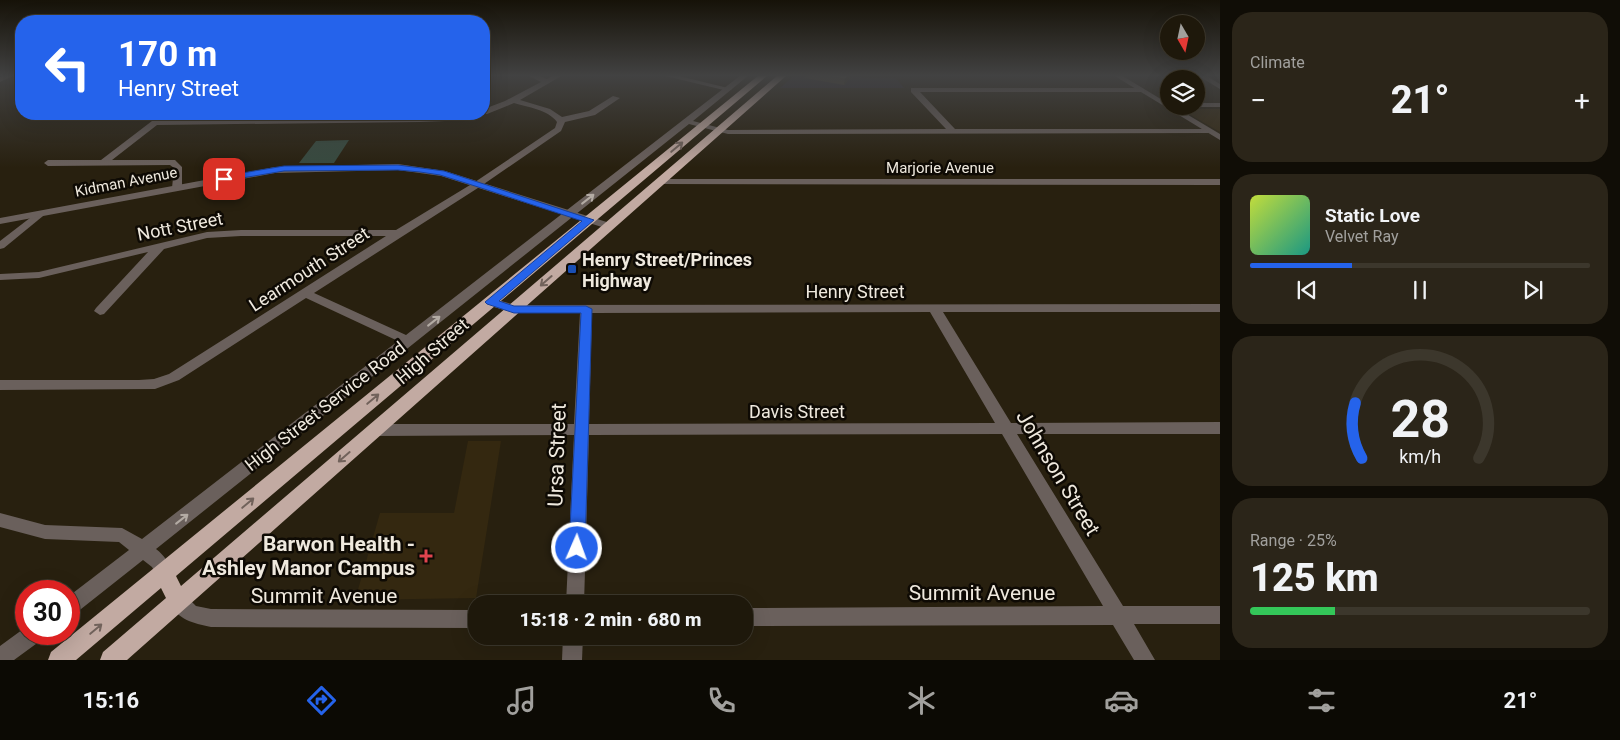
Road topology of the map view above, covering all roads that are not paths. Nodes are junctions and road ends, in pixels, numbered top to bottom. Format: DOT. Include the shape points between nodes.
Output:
graph roads {
  1 [pos="533,106"];
  2 [pos="604,106"];
  3 [pos="708,106"];
  4 [pos="726,106"];
  5 [pos="748,106"];
  6 [pos="929,106"];
  7 [pos="1183,115"];
  8 [pos="158,120"];
  9 [pos="245,120"];
  10 [pos="280,120"];
  11 [pos="561,120"];
  12 [pos="243,122"];
  13 [pos="688,122"];
  14 [pos="155,123"];
  15 [pos="703,125"];
  16 [pos="720,130"];
  17 [pos="952,131"];
  18 [pos="1208,131"];
  19 [pos="1220,138"];
  20 [pos="48,162"];
  21 [pos="104,162"];
  22 [pos="660,182"];
  23 [pos="1220,182"];
  24 [pos="478,184"];
  25 [pos="176,188"];
  26 [pos="570,213"];
  27 [pos="39,214"];
  28 [pos="589,220"];
  29 [pos="0,221"];
  30 [pos="609,226"];
  31 [pos="398,233"];
  32 [pos="0,246"];
  33 [pos="160,246"];
  34 [pos="0,277"];
  35 [pos="305,293"];
  36 [pos="491,302"];
  37 [pos="934,308"];
  38 [pos="1220,308"];
  39 [pos="514,309"];
  40 [pos="586,309"];
  41 [pos="100,310"];
  42 [pos="408,341"];
  43 [pos="0,385"];
  44 [pos="1220,428"];
  45 [pos="581,429"];
  46 [pos="1006,429"];
  47 [pos="375,430"];
  48 [pos="0,520"];
  49 [pos="144,549"];
  50 [pos="164,572"];
  51 [pos="575,595"];
  52 [pos="80,598"];
  53 [pos="178,601"];
  54 [pos="1119,615"];
  55 [pos="1220,615"];
  56 [pos="753,617"];
  57 [pos="468,618"];
  58 [pos="18,645"];
  59 [pos="573,645"];
  60 [pos="4,655"];
  61 [pos="58,660"];
  62 [pos="111,660"];
  63 [pos="572,660"];
  64 [pos="1146,660"];
  1 -- 11 [label="street" via="547,110"];
  2 -- 11 [label="street" via="592,114"];
  3 -- 13 [label="street, High Street Service Road"];
  4 -- 15 [label="highway, High Street"];
  5 -- 16 [label="highway, High Street"];
  6 -- 17 [label="street"];
  7 -- 18 [label="street"];
  8 -- 14 [label="street"];
  9 -- 12 [label="street"];
  10 -- 12 [label="street"];
  11 -- 24 [label="street, Learmouth Street" via="551,135"];
  12 -- 14 [label="street"];
  13 -- 15 [label="street"];
  26 -- 13 [label="street, High Street Service Road, one-way"];
  14 -- 21 [label="street"];
  15 -- 16 [label="street"];
  28 -- 15 [label="highway, High Street, one-way"];
  16 -- 17 [label="street"];
  16 -- 22 [label="highway, High Street"];
  17 -- 18 [label="street"];
  18 -- 19 [label="street"];
  20 -- 21 [label="street"];
  21 -- 25 [label="street" via="172,162 178,166"];
  22 -- 23 [label="street, Marjorie Avenue"];
  22 -- 30 [label="highway, High Street"];
  24 -- 25 [label="street, Kidman Avenue" via="420,169 296,168"];
  24 -- 26 [label="street, Kidman Avenue"];
  24 -- 31 [label="street, Learmouth Street"];
  25 -- 27 [label="street, Kidman Avenue"];
  26 -- 28 [label="street, Kidman Avenue"];
  42 -- 26 [label="street, High Street Service Road, one-way"];
  27 -- 29 [label="street, Kidman Avenue"];
  27 -- 32 [label="street"];
  28 -- 30 [label="street, Kidman Avenue"];
  28 -- 36 [label="highway, High Street"];
  30 -- 39 [label="highway, High Street, one-way"];
  31 -- 33 [label="street, Nott Street" via="221,234"];
  31 -- 35 [label="street, Learmouth Street"];
  33 -- 34 [label="street, Nott Street" via="40,275"];
  33 -- 41 [label="street"];
  35 -- 42 [label="street"];
  35 -- 43 [label="street, Learmouth Street" via="165,381 138,385"];
  36 -- 39 [label="street, Henry Street"];
  50 -- 36 [label="highway, High Street, one-way"];
  37 -- 38 [label="street, Henry Street"];
  37 -- 40 [label="street, Henry Street"];
  37 -- 46 [label="street, Johnson Street"];
  39 -- 40 [label="street, Henry Street"];
  39 -- 47 [label="highway, High Street"];
  40 -- 45 [label="street, Ursa Street"];
  49 -- 42 [label="street, High Street Service Road, one-way"];
  44 -- 46 [label="street, Davis Street"];
  45 -- 46 [label="street, Davis Street"];
  45 -- 47 [label="street, Davis Street"];
  45 -- 51 [label="street, Ursa Street"];
  46 -- 54 [label="street, Johnson Street"];
  47 -- 53 [label="highway, High Street, one-way"];
  48 -- 49 [label="street" via="45,532 118,534"];
  49 -- 50 [label="street" via="158,561"];
  49 -- 52 [label="street, High Street Service Road"];
  50 -- 53 [label="highway"];
  61 -- 50 [label="highway, High Street, one-way"];
  53 -- 57 [label="street, Summit Avenue" via="191,614 219,619"];
  53 -- 62 [label="highway, High Street"];
  54 -- 55 [label="street, Summit Avenue"];
  54 -- 56 [label="street, Summit Avenue"];
  54 -- 64 [label="street, Johnson Street"];
  58 -- 60 [label="street"];
  59 -- 63 [label="street"];
}
